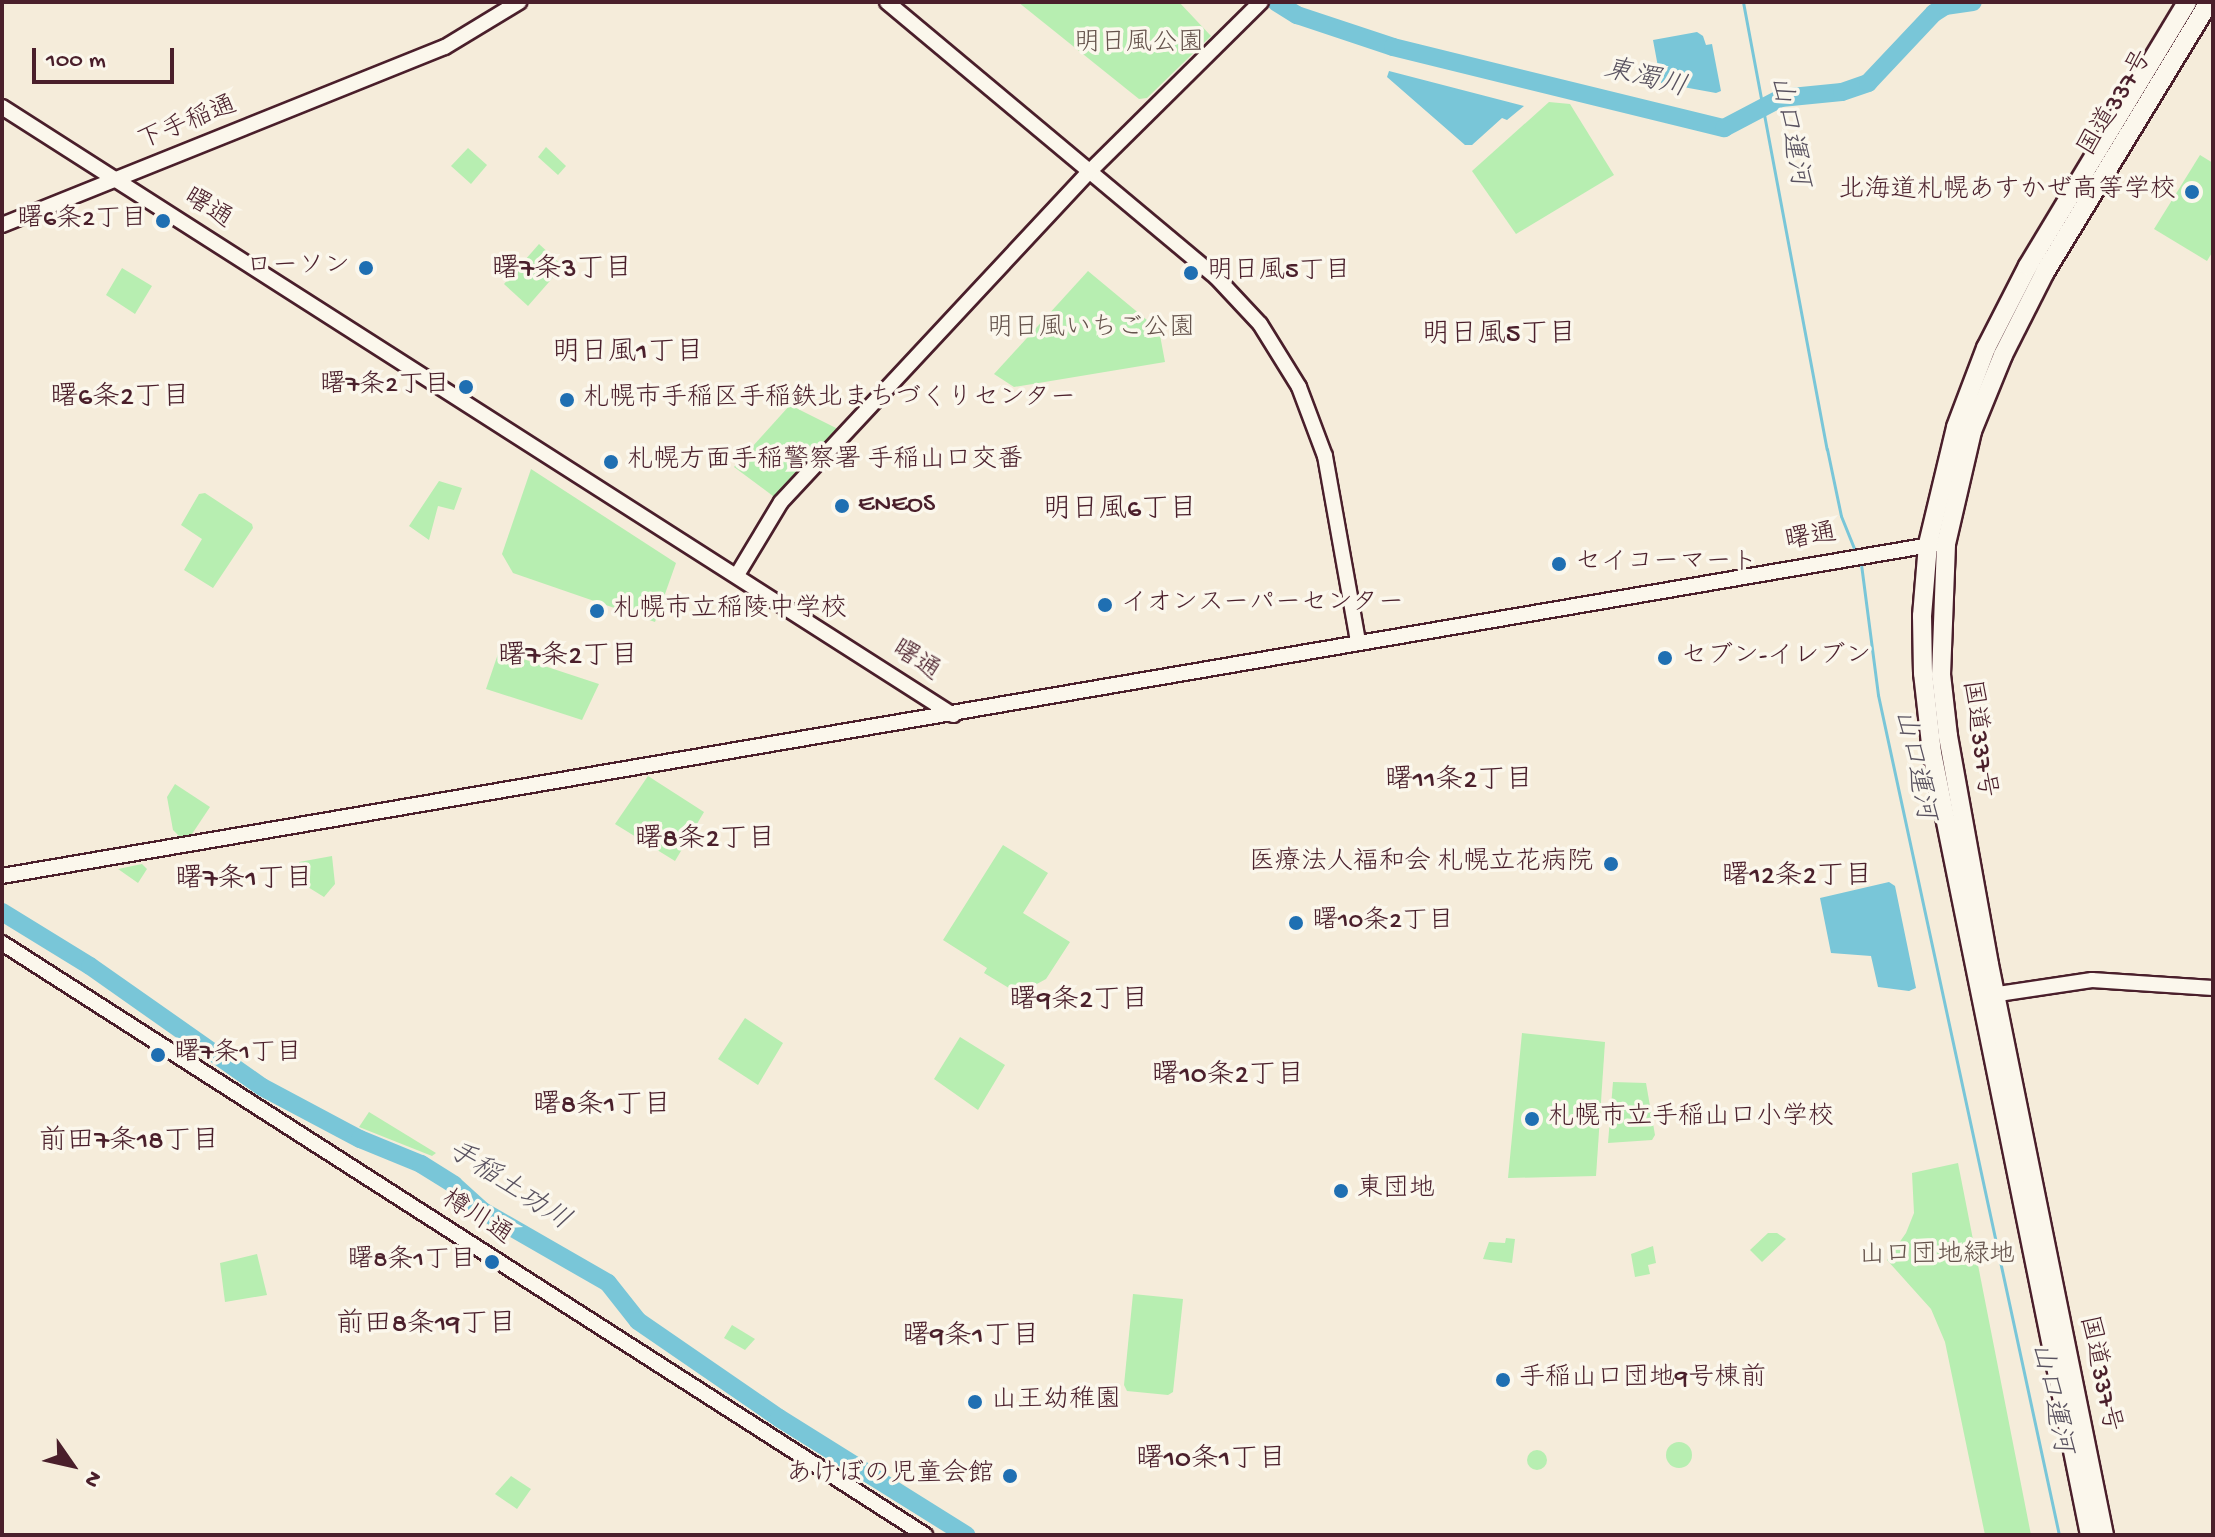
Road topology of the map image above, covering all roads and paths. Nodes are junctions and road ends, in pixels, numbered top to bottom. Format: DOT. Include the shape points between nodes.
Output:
graph roads {
  1 [pos="519,2"];
  2 [pos="887,2"];
  3 [pos="2187,2"];
  4 [pos="2209,2"];
  5 [pos="1260,3"];
  6 [pos="2,107"];
  7 [pos="1091,170"];
  8 [pos="117,180"];
  9 [pos="2,225"];
  10 [pos="1937,544"];
  11 [pos="737,575"];
  12 [pos="1358,642"];
  13 [pos="953,715"];
  14 [pos="2,876"];
  15 [pos="2,943"];
  16 [pos="2213,988"];
  17 [pos="1988,995"];
  18 [pos="925,1535"];
  19 [pos="2090,1535"];
  20 [pos="2104,1535"];
  1 -- 8 [label="street, 下手稲通" via="445,47"];
  2 -- 7 [label="street"];
  3 -- 10 [label="highway, 国道337号" via="2028,266 1986,348 1956,427"];
  4 -- 10 [label="highway, 国道337号" via="2045,272 2003,355 1972,431"];
  5 -- 7 [label="street"];
  6 -- 8 [label="street, 曙通"];
  7 -- 11 [label="street" via="781,502"];
  7 -- 12 [label="street" via="1216,277 1283,357 1325,456"];
  8 -- 9 [label="street, 下手稲通"];
  8 -- 11 [label="street, 曙通"];
  10 -- 12 [label="street, 曙通"];
  10 -- 17 [label="highway, 国道337号" via="1922,616 1932,753"];
  11 -- 13 [label="street, 曙通"];
  12 -- 13 [label="street, 曙通"];
  13 -- 14 [label="street"];
  15 -- 18 [label="street, 樽川通"];
  16 -- 17 [label="street" via="2092,980"];
  17 -- 19 [label="highway, 国道337号"];
  17 -- 20 [label="highway, 国道337号"];
}
